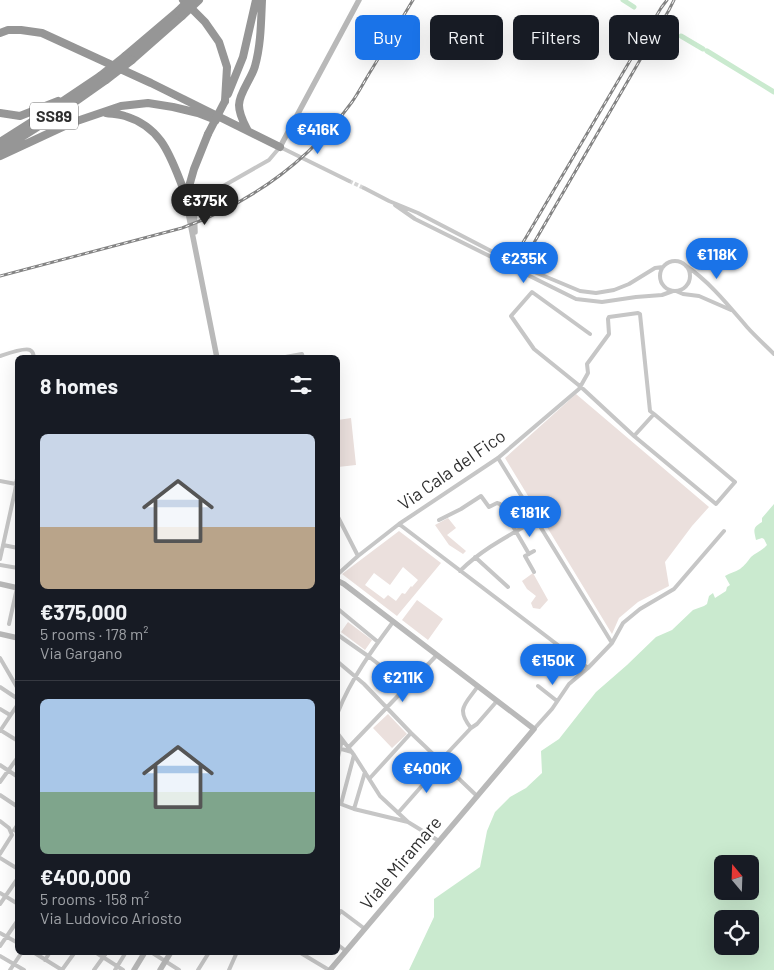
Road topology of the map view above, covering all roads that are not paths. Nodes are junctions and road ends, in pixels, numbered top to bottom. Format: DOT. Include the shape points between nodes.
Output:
graph roads {
  1 [pos="183,0"];
  2 [pos="189,0"];
  3 [pos="199,0"];
  4 [pos="256,0"];
  5 [pos="262,0"];
  6 [pos="359,0"];
  7 [pos="180,14"];
  8 [pos="0,32"];
  9 [pos="103,78"];
  10 [pos="76,93"];
  11 [pos="225,101"];
  12 [pos="104,112"];
  13 [pos="0,113"];
  14 [pos="248,131"];
  15 [pos="0,142"];
  16 [pos="280,146"];
  17 [pos="0,151"];
  18 [pos="0,156"];
  19 [pos="349,181"];
  20 [pos="364,188"];
  21 [pos="191,191"];
  22 [pos="215,191"];
  23 [pos="389,201"];
  24 [pos="186,202"];
  25 [pos="196,202"];
  26 [pos="195,249"];
  27 [pos="686,266"];
  28 [pos="662,267"];
  29 [pos="674,291"];
  30 [pos="733,311"];
  31 [pos="590,334"];
  32 [pos="774,354"];
  33 [pos="34,355"];
  34 [pos="215,355"];
  35 [pos="0,356"];
  36 [pos="581,386"];
  37 [pos="654,414"];
  38 [pos="634,436"];
  39 [pos="498,458"];
  40 [pos="0,481"];
  41 [pos="15,484"];
  42 [pos="15,495"];
  43 [pos="439,520"];
  44 [pos="536,520"];
  45 [pos="340,522"];
  46 [pos="399,524"];
  47 [pos="516,531"];
  48 [pos="724,531"];
  49 [pos="3,545"];
  50 [pos="15,547"];
  51 [pos="534,551"];
  52 [pos="529,554"];
  53 [pos="358,556"];
  54 [pos="475,557"];
  55 [pos="0,560"];
  56 [pos="0,565"];
  57 [pos="15,568"];
  58 [pos="460,571"];
  59 [pos="340,572"];
  60 [pos="534,572"];
  61 [pos="340,582"];
  62 [pos="0,584"];
  63 [pos="508,587"];
  64 [pos="15,588"];
  65 [pos="15,596"];
  66 [pos="340,611"];
  67 [pos="393,622"];
  68 [pos="8,624"];
  69 [pos="0,634"];
  70 [pos="340,636"];
  71 [pos="15,637"];
  72 [pos="378,642"];
  73 [pos="612,643"];
  74 [pos="437,655"];
  75 [pos="368,656"];
  76 [pos="0,658"];
  77 [pos="340,664"];
  78 [pos="588,668"];
  79 [pos="356,676"];
  80 [pos="15,684"];
  81 [pos="407,686"];
  82 [pos="478,686"];
  83 [pos="538,686"];
  84 [pos="0,687"];
  85 [pos="15,697"];
  86 [pos="340,697"];
  87 [pos="343,699"];
  88 [pos="497,701"];
  89 [pos="557,701"];
  90 [pos="340,707"];
  91 [pos="15,708"];
  92 [pos="387,708"];
  93 [pos="0,709"];
  94 [pos="10,715"];
  95 [pos="471,728"];
  96 [pos="534,729"];
  97 [pos="0,730"];
  98 [pos="411,734"];
  99 [pos="340,737"];
  100 [pos="15,739"];
  101 [pos="342,740"];
  102 [pos="340,746"];
  103 [pos="349,747"];
  104 [pos="340,749"];
  105 [pos="353,753"];
  106 [pos="15,761"];
  107 [pos="441,762"];
  108 [pos="0,765"];
  109 [pos="8,771"];
  110 [pos="366,772"];
  111 [pos="15,775"];
  112 [pos="370,778"];
  113 [pos="0,782"];
  114 [pos="0,795"];
  115 [pos="477,796"];
  116 [pos="340,800"];
  117 [pos="340,804"];
  118 [pos="15,805"];
  119 [pos="354,809"];
  120 [pos="398,813"];
  121 [pos="0,822"];
  122 [pos="408,822"];
  123 [pos="439,841"];
  124 [pos="0,854"];
  125 [pos="0,858"];
  126 [pos="15,867"];
  127 [pos="15,882"];
  128 [pos="0,893"];
  129 [pos="5,896"];
  130 [pos="15,902"];
  131 [pos="0,904"];
  132 [pos="340,912"];
  133 [pos="15,924"];
  134 [pos="365,929"];
  135 [pos="0,932"];
  136 [pos="7,936"];
  137 [pos="15,941"];
  138 [pos="0,946"];
  139 [pos="340,946"];
  140 [pos="346,951"];
  141 [pos="20,955"];
  142 [pos="38,955"];
  143 [pos="48,955"];
  144 [pos="73,955"];
  145 [pos="99,955"];
  146 [pos="105,955"];
  147 [pos="124,955"];
  148 [pos="144,955"];
  149 [pos="156,955"];
  150 [pos="169,955"];
  151 [pos="207,955"];
  152 [pos="236,955"];
  153 [pos="304,955"];
  154 [pos="0,956"];
  155 [pos="103,958"];
  156 [pos="45,960"];
  157 [pos="165,961"];
  158 [pos="14,964"];
  159 [pos="116,968"];
  160 [pos="10,970"];
  161 [pos="24,970"];
  162 [pos="62,970"];
  163 [pos="94,970"];
  164 [pos="122,970"];
  165 [pos="134,970"];
  166 [pos="160,970"];
  167 [pos="180,970"];
  168 [pos="198,970"];
  169 [pos="229,970"];
  170 [pos="329,970"];
  1 -- 11 [label="highway" via="219,42 227,67"];
  2 -- 7 [label="highway, SS89, bridge"];
  3 -- 7 [label="highway, SS89, bridge"];
  4 -- 11 [label="highway" via="243,57"];
  5 -- 14 [label="highway" via="258,55 239,104"];
  6 -- 16 [label="street"];
  7 -- 9 [label="highway, SS89, bridge"];
  8 -- 14 [label="highway" via="21,30 42,34"];
  9 -- 10 [label="highway, SS89"];
  9 -- 17 [label="highway, SS89" via="54,116"];
  10 -- 13 [label="highway" via="20,116"];
  10 -- 15 [label="highway, SS89"];
  11 -- 21 [label="highway, bridge" via="193,173"];
  12 -- 16 [label="highway" via="148,103 173,107 198,113"];
  12 -- 18 [label="highway, SS89" via="71,123"];
  12 -- 21 [label="highway, SS89" via="145,125 160,138"];
  14 -- 16 [label="highway"];
  16 -- 19 [label="street"];
  16 -- 22 [label="street" via="269,160"];
  20 -- 23 [label="street"];
  21 -- 22 [label="street"];
  21 -- 24 [label="street" via="184,197"];
  21 -- 25 [label="street" via="199,195"];
  22 -- 25 [label="street"];
  23 -- 28 [label="street" via="580,291 614,290"];
  23 -- 29 [label="street" via="415,219 576,299 602,302"];
  24 -- 25 [label="street"];
  24 -- 26 [label="street"];
  25 -- 26 [label="street"];
  26 -- 34 [label="street"];
  27 -- 28 [label="street" via="674,261"];
  27 -- 29 [label="street" via="689,282 684,288"];
  27 -- 30 [label="street" via="697,273"];
  28 -- 29 [label="street" via="660,280"];
  29 -- 30 [label="street" via="698,296"];
  30 -- 32 [label="street"];
  31 -- 36 [label="street" via="532,292 511,316 534,349"];
  33 -- 35 [label="street" via="27,349"];
  36 -- 37 [label="street" via="588,373 587,364 609,334 608,319 638,313 650,411"];
  36 -- 38 [label="street"];
  36 -- 39 [label="street, Via Cala del Fico"];
  37 -- 38 [label="street"];
  37 -- 38 [label="street" via="735,482 716,504"];
  39 -- 44 [label="street"];
  39 -- 46 [label="street, Via Cala del Fico"];
  40 -- 41 [label="street"];
  42 -- 49 [label="street"];
  43 -- 47 [label="street" via="481,496 489,507 500,504"];
  44 -- 47 [label="street"];
  44 -- 73 [label="street"];
  45 -- 53 [label="street"];
  46 -- 53 [label="street, Via Cala del Fico"];
  46 -- 58 [label="street"];
  47 -- 52 [label="street"];
  47 -- 54 [label="street"];
  48 -- 73 [label="street" via="674,589 623,623"];
  49 -- 50 [label="street"];
  49 -- 55 [label="street"];
  51 -- 52 [label="street"];
  52 -- 60 [label="street" via="525,556"];
  53 -- 59 [label="street, Via Cala del Fico"];
  54 -- 58 [label="street"];
  54 -- 63 [label="street"];
  56 -- 57 [label="street"];
  58 -- 78 [label="street"];
  61 -- 67 [label="street"];
  62 -- 64 [label="street"];
  65 -- 68 [label="street"];
  66 -- 72 [label="street"];
  67 -- 72 [label="street"];
  67 -- 74 [label="street"];
  69 -- 71 [label="street"];
  70 -- 75 [label="street"];
  72 -- 75 [label="street"];
  73 -- 78 [label="street"];
  74 -- 81 [label="street"];
  74 -- 82 [label="street"];
  75 -- 79 [label="street"];
  75 -- 81 [label="street"];
  76 -- 80 [label="street"];
  77 -- 79 [label="street"];
  78 -- 89 [label="street" via="569,684"];
  79 -- 87 [label="street"];
  79 -- 92 [label="street"];
  81 -- 92 [label="street"];
  82 -- 88 [label="street"];
  82 -- 95 [label="street" via="463,707 462,714"];
  83 -- 89 [label="street"];
  84 -- 85 [label="street"];
  86 -- 87 [label="street"];
  87 -- 90 [label="street"];
  88 -- 95 [label="street"];
  88 -- 96 [label="street"];
  89 -- 96 [label="street"];
  91 -- 94 [label="street"];
  92 -- 98 [label="street"];
  92 -- 103 [label="street"];
  93 -- 94 [label="street"];
  94 -- 97 [label="street"];
  95 -- 107 [label="street"];
  96 -- 115 [label="street, Viale Miramare"];
  97 -- 100 [label="street"];
  98 -- 107 [label="street"];
  98 -- 112 [label="street"];
  99 -- 101 [label="street"];
  101 -- 102 [label="street"];
  101 -- 103 [label="street"];
  103 -- 105 [label="street"];
  104 -- 105 [label="street"];
  105 -- 110 [label="street"];
  105 -- 116 [label="street"];
  106 -- 109 [label="street"];
  107 -- 115 [label="street"];
  107 -- 120 [label="street"];
  108 -- 109 [label="street"];
  109 -- 111 [label="street"];
  109 -- 113 [label="street"];
  110 -- 112 [label="street"];
  110 -- 119 [label="street"];
  112 -- 120 [label="street" via="380,796"];
  114 -- 118 [label="street"];
  115 -- 123 [label="street, Viale Miramare"];
  117 -- 119 [label="street"];
  119 -- 122 [label="street"];
  120 -- 122 [label="street"];
  121 -- 124 [label="street" via="10,828 12,835"];
  122 -- 123 [label="street"];
  123 -- 134 [label="street, Viale Miramare"];
  125 -- 126 [label="street"];
  127 -- 129 [label="street"];
  128 -- 129 [label="street"];
  129 -- 130 [label="street"];
  129 -- 131 [label="street"];
  132 -- 134 [label="street"];
  133 -- 136 [label="street"];
  134 -- 140 [label="street, Viale Miramare"];
  135 -- 136 [label="street"];
  136 -- 137 [label="street"];
  136 -- 138 [label="street"];
  139 -- 140 [label="street"];
  140 -- 170 [label="street, Viale Miramare"];
  141 -- 158 [label="street"];
  142 -- 156 [label="street"];
  143 -- 156 [label="street"];
  144 -- 162 [label="street"];
  145 -- 155 [label="street"];
  146 -- 155 [label="street"];
  147 -- 159 [label="street"];
  148 -- 165 [label="street"];
  149 -- 157 [label="street"];
  150 -- 157 [label="street"];
  151 -- 168 [label="street"];
  152 -- 169 [label="street"];
  153 -- 170 [label="street"];
  154 -- 158 [label="street"];
  155 -- 159 [label="street"];
  155 -- 163 [label="street"];
  156 -- 162 [label="street"];
  157 -- 166 [label="street"];
  157 -- 167 [label="street"];
  158 -- 160 [label="street"];
  158 -- 161 [label="street"];
  159 -- 164 [label="street"];
}
